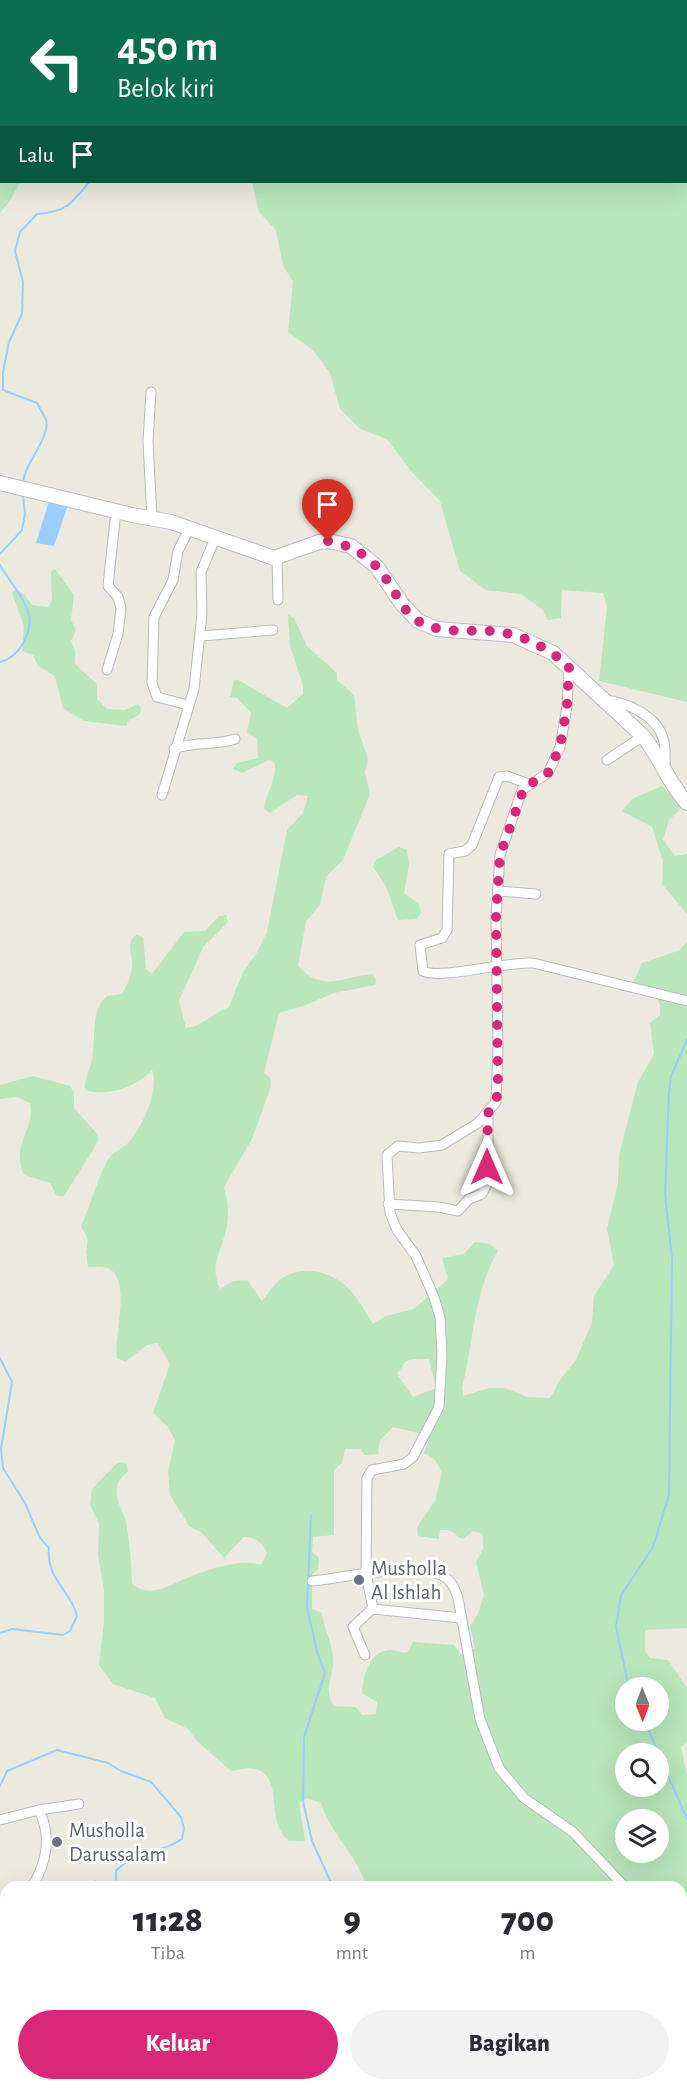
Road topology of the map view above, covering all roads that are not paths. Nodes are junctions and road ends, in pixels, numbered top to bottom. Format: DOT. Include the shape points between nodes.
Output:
graph roads {
  1 [pos="151,393"];
  2 [pos="3,483"];
  3 [pos="116,511"];
  4 [pos="152,518"];
  5 [pos="190,527"];
  6 [pos="216,536"];
  7 [pos="277,558"];
  8 [pos="278,600"];
  9 [pos="273,630"];
  10 [pos="201,636"];
  11 [pos="569,666"];
  12 [pos="106,670"];
  13 [pos="601,699"];
  14 [pos="188,705"];
  15 [pos="643,736"];
  16 [pos="235,739"];
  17 [pos="174,749"];
  18 [pos="608,760"];
  19 [pos="665,775"];
  20 [pos="528,784"];
  21 [pos="162,795"];
  22 [pos="687,803"];
  23 [pos="498,891"];
  24 [pos="536,894"];
  25 [pos="498,964"];
  26 [pos="687,1001"];
  27 [pos="488,1113"];
  28 [pos="388,1204"];
  29 [pos="366,1573"];
  30 [pos="312,1581"];
  31 [pos="372,1609"];
  32 [pos="461,1618"];
  33 [pos="365,1655"];
  34 [pos="79,1804"];
  35 [pos="39,1810"];
  36 [pos="0,1820"];
  37 [pos="35,1881"];
  38 [pos="619,1881"];
  1 -- 4 [label="street" via="148,442"];
  2 -- 3 [label="street"];
  3 -- 4 [label="street"];
  3 -- 12 [label="street" via="108,586 118,597 121,614"];
  4 -- 5 [label="street"];
  5 -- 6 [label="street"];
  5 -- 14 [label="street" via="178,551 173,580 154,617 152,683 157,697"];
  6 -- 7 [label="street"];
  6 -- 10 [label="street" via="201,572"];
  7 -- 8 [label="street"];
  7 -- 11 [label="street" via="319,542 351,546 377,567 418,621 437,628 513,635 553,653"];
  9 -- 10 [label="street"];
  10 -- 14 [label="street"];
  11 -- 13 [label="street"];
  11 -- 20 [label="street" via="560,747 548,773"];
  13 -- 15 [label="street"];
  13 -- 19 [label="street" via="633,707 655,725 664,739"];
  14 -- 17 [label="street"];
  15 -- 18 [label="street"];
  15 -- 19 [label="street" via="654,749"];
  16 -- 17 [label="street" via="192,743"];
  17 -- 21 [label="street"];
  19 -- 22 [label="street"];
  20 -- 23 [label="street" via="503,839"];
  20 -- 25 [label="street" via="504,776 498,779 472,845 450,854 446,934 419,948 426,973"];
  23 -- 24 [label="street"];
  23 -- 25 [label="street"];
  25 -- 26 [label="street" via="533,963"];
  25 -- 27 [label="street" via="498,1089 496,1102"];
  27 -- 28 [label="street" via="442,1145 398,1146 390,1150"];
  27 -- 28 [label="street" via="488,1181 482,1194 469,1199 458,1211"];
  28 -- 29 [label="street" via="397,1230 416,1256 440,1317 439,1407 413,1457 404,1464 372,1470 367,1478"];
  29 -- 30 [label="street"];
  29 -- 31 [label="street"];
  29 -- 32 [label="street" via="415,1571 444,1576 455,1589"];
  31 -- 32 [label="street"];
  31 -- 33 [label="street" via="353,1627"];
  32 -- 38 [label="street" via="480,1719 499,1768 524,1798 573,1832"];
  34 -- 35 [label="street"];
  35 -- 36 [label="street"];
  35 -- 37 [label="street" via="47,1848"];
}
